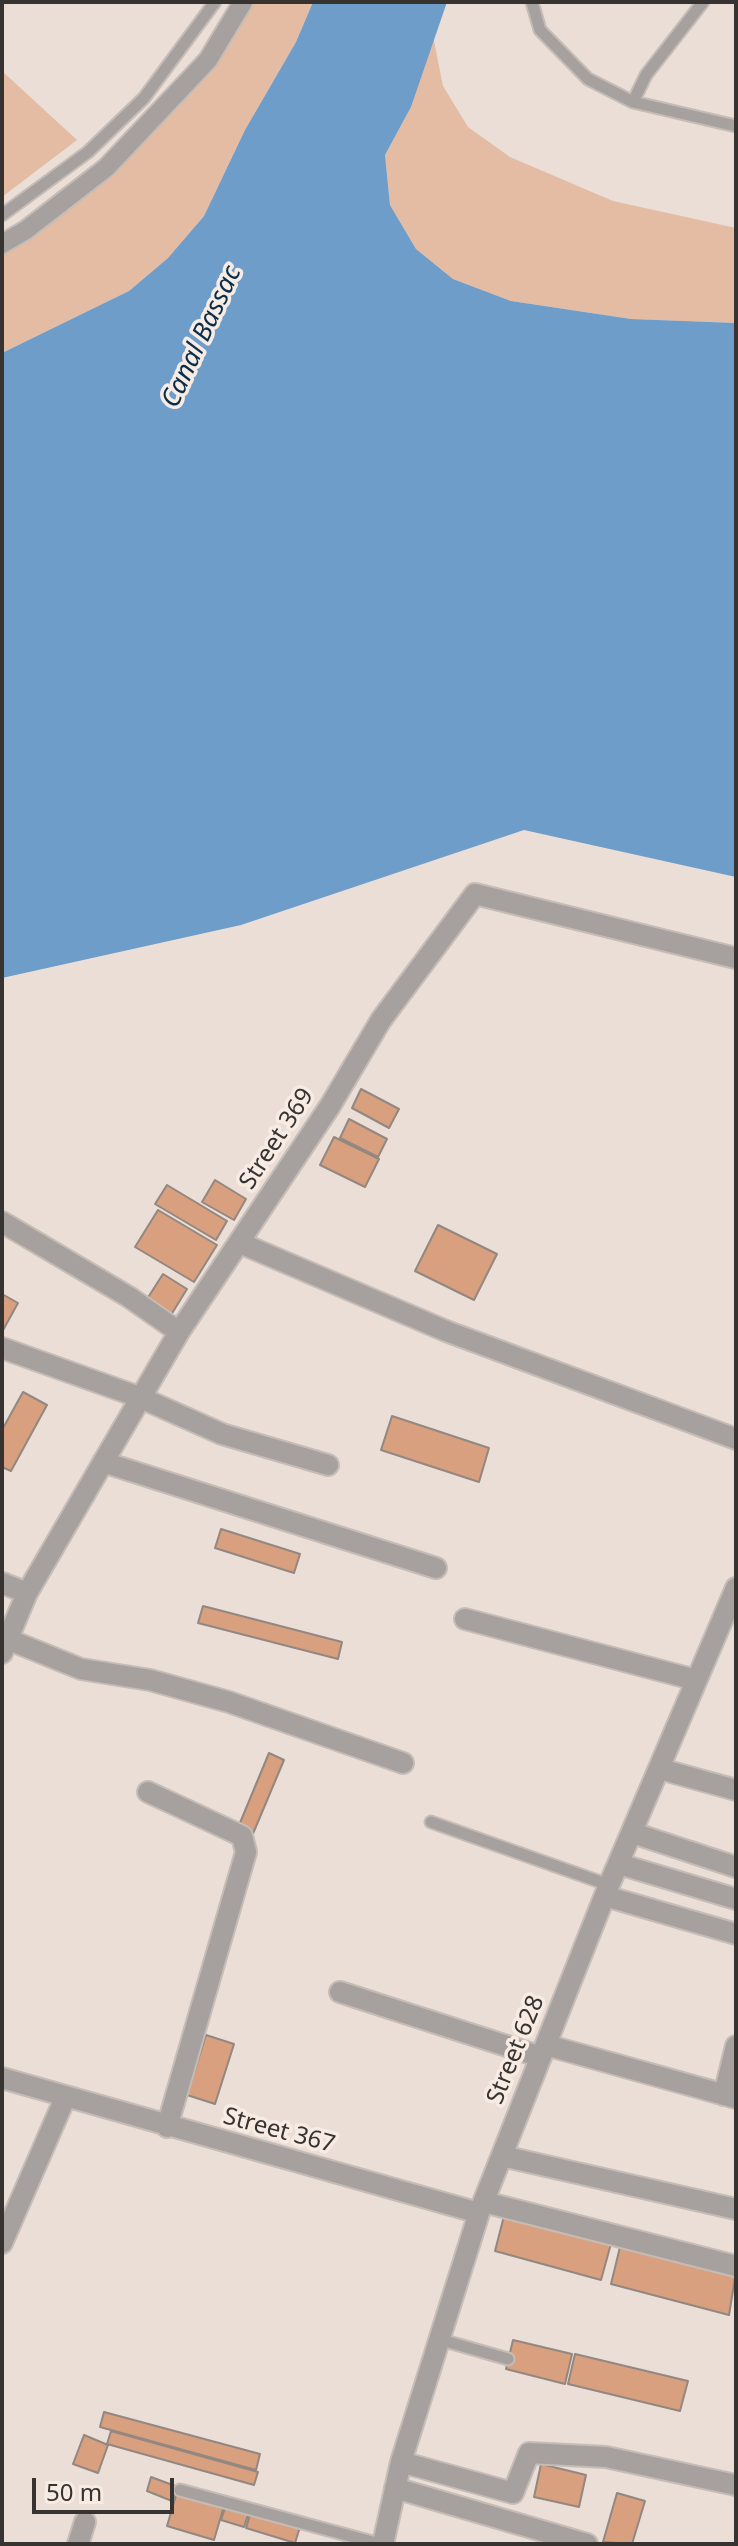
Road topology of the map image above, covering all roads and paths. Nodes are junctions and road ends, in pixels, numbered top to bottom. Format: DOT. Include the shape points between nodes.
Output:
graph roads {
  1 [pos="215,2"];
  2 [pos="243,2"];
  3 [pos="532,2"];
  4 [pos="703,2"];
  5 [pos="633,102"];
  6 [pos="736,126"];
  7 [pos="2,215"];
  8 [pos="2,244"];
  9 [pos="736,958"];
  10 [pos="2,1222"];
  11 [pos="240,1243"];
  12 [pos="179,1332"];
  13 [pos="2,1348"];
  14 [pos="139,1397"];
  15 [pos="736,1439"];
  16 [pos="103,1462"];
  17 [pos="328,1465"];
  18 [pos="436,1568"];
  19 [pos="2,1583"];
  20 [pos="736,1588"];
  21 [pos="27,1593"];
  22 [pos="465,1619"];
  23 [pos="4,1646"];
  24 [pos="696,1680"];
  25 [pos="403,1763"];
  26 [pos="660,1769"];
  27 [pos="736,1790"];
  28 [pos="148,1792"];
  29 [pos="431,1822"];
  30 [pos="633,1833"];
  31 [pos="619,1864"];
  32 [pos="736,1867"];
  33 [pos="607,1890"];
  34 [pos="736,1899"];
  35 [pos="736,1934"];
  36 [pos="340,1992"];
  37 [pos="736,2046"];
  38 [pos="544,2051"];
  39 [pos="2,2078"];
  40 [pos="730,2097"];
  41 [pos="65,2098"];
  42 [pos="167,2127"];
  43 [pos="502,2156"];
  44 [pos="482,2208"];
  45 [pos="736,2209"];
  46 [pos="2,2243"];
  47 [pos="736,2266"];
  48 [pos="437,2339"];
  49 [pos="508,2359"];
  50 [pos="401,2462"];
  51 [pos="736,2485"];
  52 [pos="395,2488"];
  53 [pos="180,2490"];
  54 [pos="85,2522"];
  55 [pos="78,2544"];
  56 [pos="381,2544"];
  57 [pos="587,2544"];
  1 -- 7 [label="lane" via="144,98 88,152"];
  2 -- 8 [label="street" via="208,60 106,168"];
  3 -- 5 [label="lane" via="540,30 562,56 588,79"];
  4 -- 5 [label="lane" via="646,75"];
  5 -- 6 [label="lane"];
  9 -- 11 [label="street, Street 369" via="475,894 381,1020"];
  10 -- 12 [label="street"];
  11 -- 12 [label="street, Street 369"];
  11 -- 15 [label="street" via="446,1331"];
  12 -- 14 [label="street, Street 369"];
  13 -- 14 [label="street"];
  14 -- 16 [label="street, Street 369"];
  14 -- 17 [label="street" via="222,1434"];
  16 -- 18 [label="street"];
  16 -- 21 [label="street, Street 369"];
  19 -- 21 [label="street"];
  20 -- 24 [label="street, Street 628"];
  21 -- 23 [label="street, Street 369"];
  22 -- 24 [label="street"];
  23 -- 25 [label="street" via="229,1702"];
  24 -- 26 [label="street, Street 628"];
  26 -- 27 [label="street"];
  26 -- 30 [label="street, Street 628"];
  28 -- 42 [label="street" via="242,1836 246,1852"];
  29 -- 33 [label="lane"];
  30 -- 31 [label="street, Street 628"];
  30 -- 32 [label="street"];
  31 -- 33 [label="street, Street 628"];
  31 -- 34 [label="street"];
  33 -- 35 [label="street"];
  33 -- 38 [label="street, Street 628"];
  36 -- 38 [label="street"];
  37 -- 40 [label="street"];
  38 -- 40 [label="street"];
  38 -- 43 [label="street, Street 628"];
  39 -- 41 [label="street, Street 367"];
  41 -- 42 [label="street, Street 367"];
  41 -- 46 [label="street"];
  42 -- 44 [label="street, Street 367"];
  43 -- 44 [label="street, Street 628"];
  43 -- 45 [label="street"];
  44 -- 47 [label="street, Street 367"];
  44 -- 48 [label="street, Street 628"];
  48 -- 49 [label="lane"];
  48 -- 50 [label="street, Street 628"];
  50 -- 51 [label="street" via="513,2493 529,2453 606,2457"];
  50 -- 52 [label="street, Street 628"];
  52 -- 56 [label="street, Street 628"];
  52 -- 57 [label="street"];
  53 -- 56 [label="lane"];
  54 -- 55 [label="street"];
}
